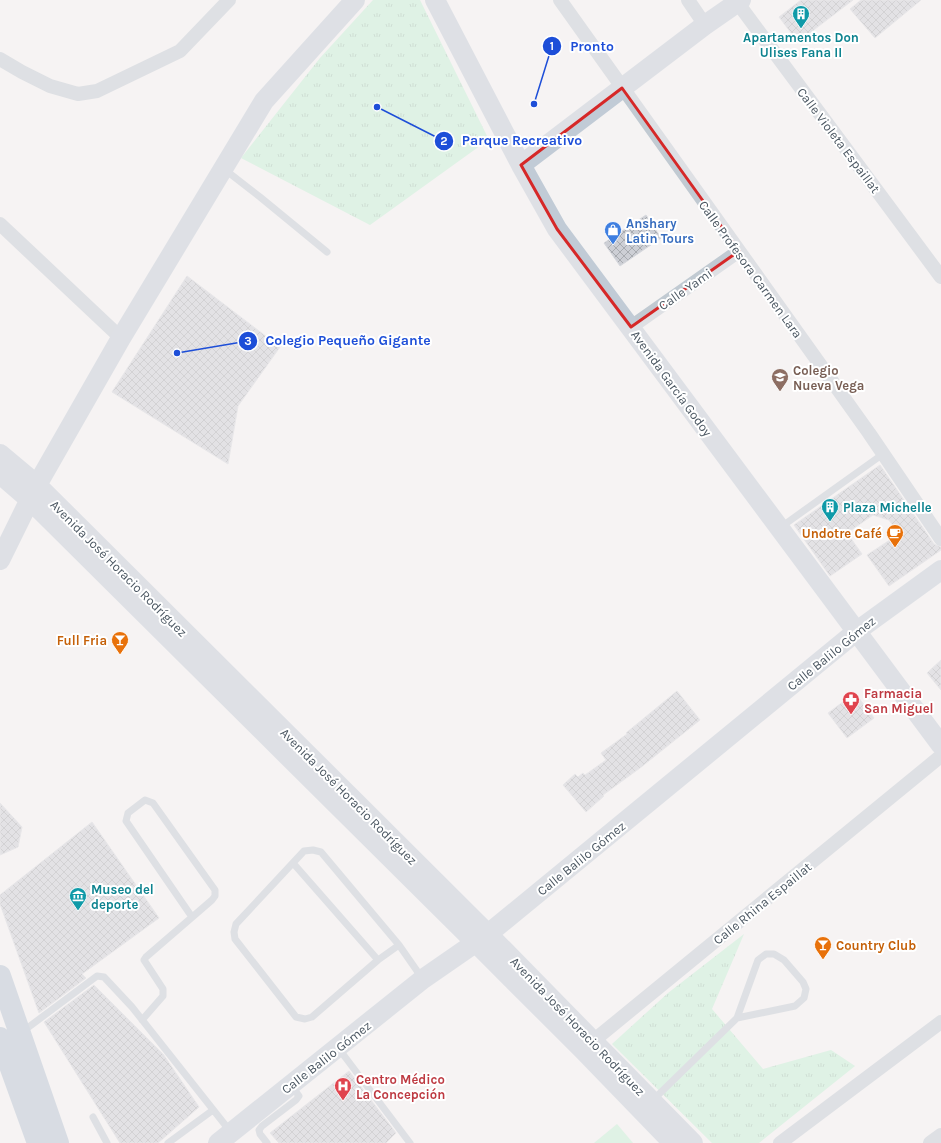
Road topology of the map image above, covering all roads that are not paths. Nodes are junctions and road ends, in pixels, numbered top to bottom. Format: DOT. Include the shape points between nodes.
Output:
graph roads {
  1 [pos="228,0"];
  2 [pos="355,0"];
  3 [pos="435,0"];
  4 [pos="560,0"];
  5 [pos="688,0"];
  6 [pos="739,1"];
  7 [pos="705,25"];
  8 [pos="0,59"];
  9 [pos="622,88"];
  10 [pos="521,165"];
  11 [pos="223,169"];
  12 [pos="0,224"];
  13 [pos="327,252"];
  14 [pos="739,252"];
  15 [pos="941,277"];
  16 [pos="631,327"];
  17 [pos="121,338"];
  18 [pos="0,454"];
  19 [pos="883,454"];
  20 [pos="0,474"];
  21 [pos="33,492"];
  22 [pos="779,528"];
  23 [pos="941,539"];
  24 [pos="0,560"];
  25 [pos="941,570"];
  26 [pos="857,631"];
  27 [pos="941,745"];
  28 [pos="941,756"];
  29 [pos="293,863"];
  30 [pos="192,917"];
  31 [pos="482,939"];
  32 [pos="399,945"];
  33 [pos="378,960"];
  34 [pos="0,976"];
  35 [pos="423,979"];
  36 [pos="737,1018"];
  37 [pos="142,1020"];
  38 [pos="941,1022"];
  39 [pos="10,1036"];
  40 [pos="588,1045"];
  41 [pos="338,1048"];
  42 [pos="291,1085"];
  43 [pos="651,1101"];
  44 [pos="214,1110"];
  45 [pos="93,1117"];
  46 [pos="941,1135"];
  47 [pos="225,1139"];
  48 [pos="38,1143"];
  49 [pos="58,1143"];
  50 [pos="107,1143"];
  51 [pos="168,1143"];
  52 [pos="267,1143"];
  53 [pos="410,1143"];
  54 [pos="673,1143"];
  55 [pos="694,1143"];
  56 [pos="780,1143"];
  57 [pos="930,1143"];
  1 -- 8 [label="street" via="180,51 97,91 78,94 50,86"];
  2 -- 11 [label="street" via="264,101"];
  3 -- 10 [label="street, Avenida García Godoy"];
  4 -- 9 [label="street, Calle Profesora Carmen Lara"];
  5 -- 7 [label="street"];
  6 -- 7 [label="street"];
  6 -- 15 [label="street, Calle Violeta Espaillat"];
  7 -- 9 [label="street"];
  9 -- 10 [label="street"];
  9 -- 14 [label="street, Calle Profesora Carmen Lara"];
  10 -- 16 [label="street, Avenida García Godoy" via="558,229"];
  11 -- 13 [label="lane"];
  11 -- 17 [label="street"];
  12 -- 17 [label="street"];
  14 -- 16 [label="street, Calle Yami"];
  14 -- 19 [label="street, Calle Profesora Carmen Lara"];
  16 -- 22 [label="street, Avenida García Godoy"];
  17 -- 21 [label="street"];
  18 -- 21 [label="street, Avenida José Horacio Rodríguez"];
  19 -- 22 [label="lane"];
  19 -- 23 [label="street, Calle Profesora Carmen Lara"];
  20 -- 21 [label="street, Avenida José Horacio Rodríguez"];
  21 -- 24 [label="street"];
  21 -- 31 [label="street, Avenida José Horacio Rodríguez"];
  22 -- 26 [label="street, Avenida García Godoy"];
  25 -- 26 [label="street, Calle Balilo Gómez"];
  26 -- 27 [label="street, Avenida García Godoy"];
  26 -- 31 [label="street, Calle Balilo Gómez"];
  28 -- 40 [label="street, Calle Rhina Espaillat"];
  29 -- 32 [label="lane" via="304,851 321,852"];
  29 -- 33 [label="lane"];
  29 -- 33 [label="lane" via="236,924 234,932 235,939 296,1017 312,1017"];
  30 -- 30 [label="lane" via="212,900 215,890 153,803 145,800 128,813 126,821"];
  30 -- 37 [label="lane" via="144,960 163,989 163,996"];
  31 -- 35 [label="street, Calle Balilo Gómez"];
  31 -- 40 [label="street, Avenida José Horacio Rodríguez"];
  32 -- 33 [label="lane"];
  32 -- 35 [label="lane"];
  34 -- 39 [label="main road"];
  35 -- 41 [label="street, Calle Balilo Gómez"];
  36 -- 36 [label="lane" via="794,1006 804,998 806,989 803,982 784,960 774,954 766,954 758,960"];
  36 -- 43 [label="lane"];
  37 -- 39 [label="lane" via="104,977 97,976"];
  37 -- 44 [label="lane"];
  38 -- 56 [label="street"];
  39 -- 48 [label="main road"];
  39 -- 49 [label="main road"];
  40 -- 43 [label="street, Avenida José Horacio Rodríguez"];
  40 -- 54 [label="street, Avenida José Horacio Rodríguez"];
  41 -- 42 [label="street, Calle Balilo Gómez"];
  41 -- 53 [label="lane"];
  42 -- 47 [label="street, Calle Balilo Gómez"];
  42 -- 52 [label="lane" via="299,1096 259,1130"];
  43 -- 55 [label="street, Avenida José Horacio Rodríguez"];
  44 -- 47 [label="lane"];
  44 -- 51 [label="lane"];
  45 -- 50 [label="lane"];
  46 -- 57 [label="street"];
}
